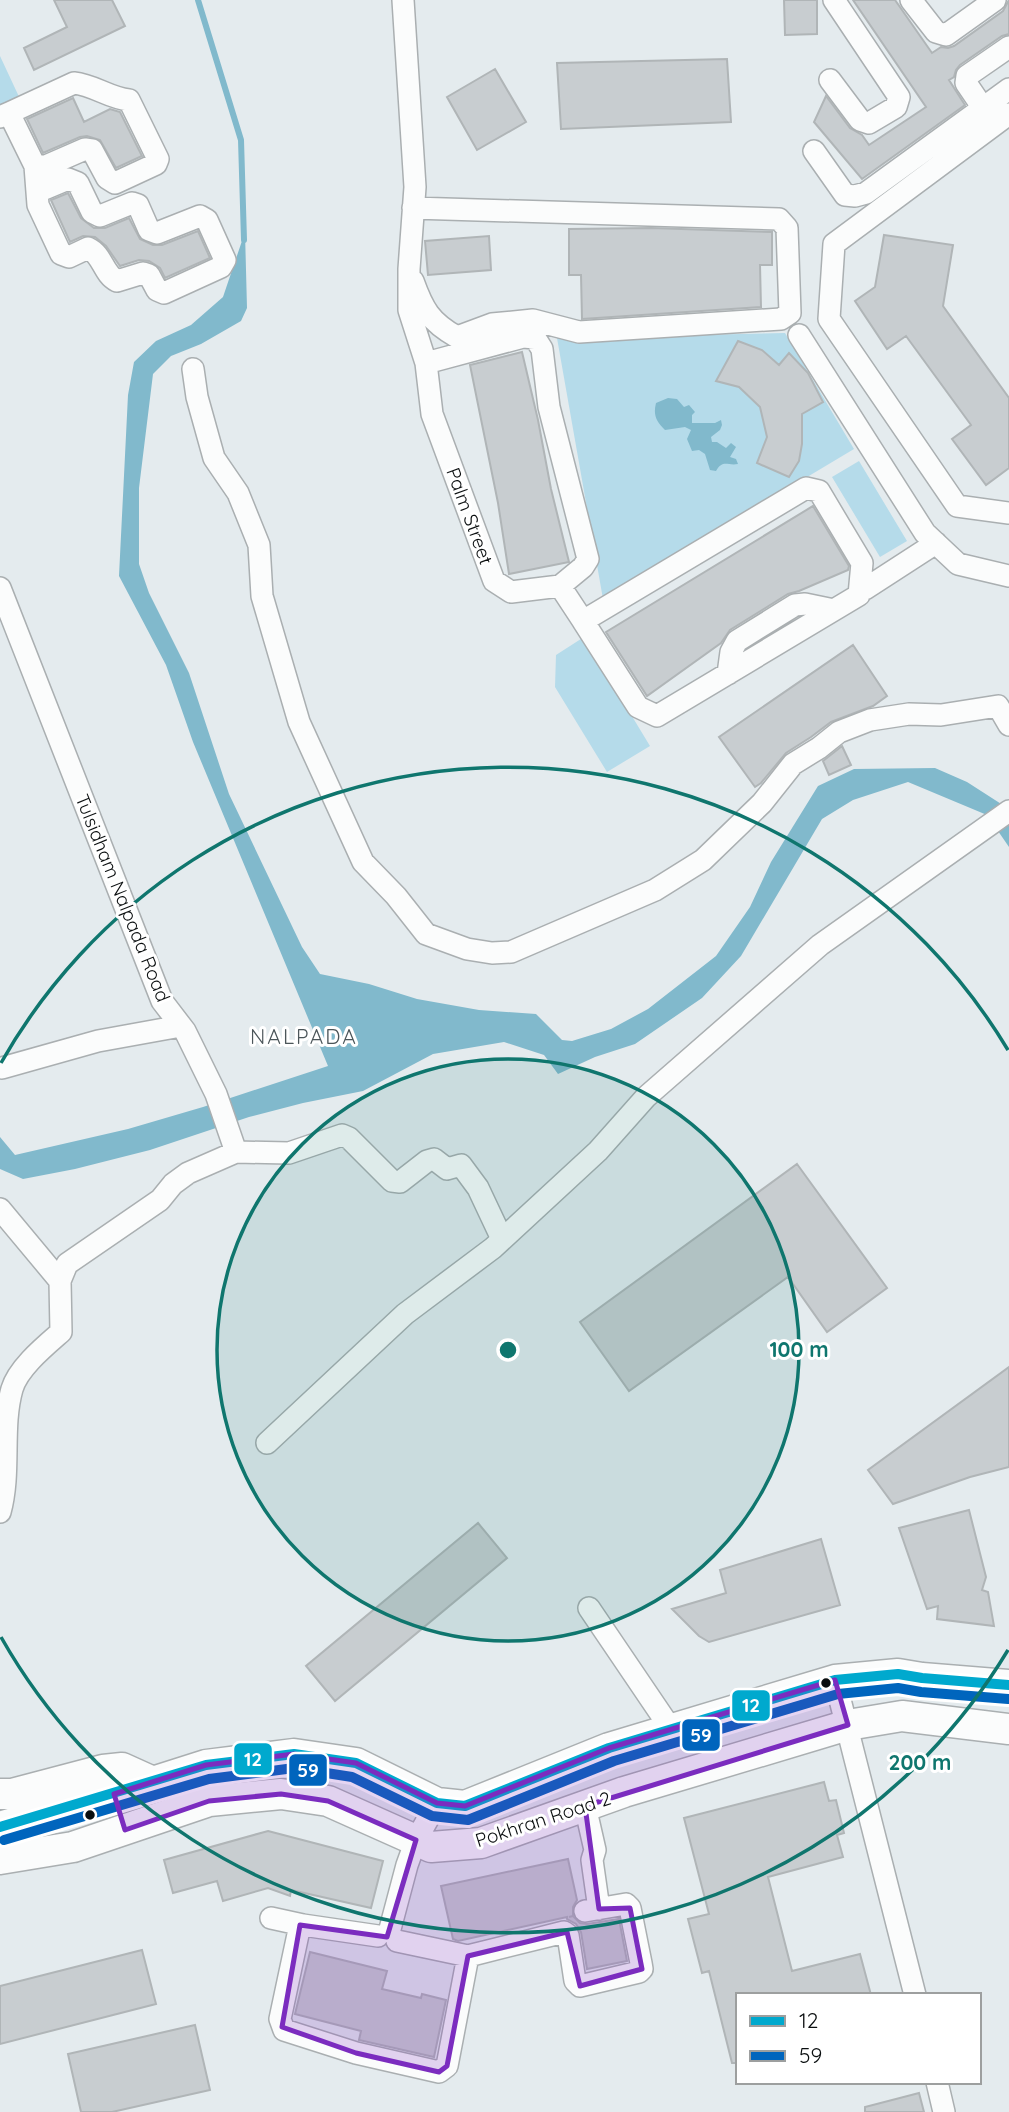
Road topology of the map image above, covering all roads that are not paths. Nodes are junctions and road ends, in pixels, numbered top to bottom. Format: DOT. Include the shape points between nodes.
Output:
graph roads {
  1 [pos="403,0"];
  2 [pos="834,0"];
  3 [pos="911,0"];
  4 [pos="995,0"];
  5 [pos="1009,47"];
  6 [pos="830,80"];
  7 [pos="1009,89"];
  8 [pos="983,108"];
  9 [pos="1009,114"];
  10 [pos="5,115"];
  11 [pos="814,151"];
  12 [pos="35,166"];
  13 [pos="37,192"];
  14 [pos="413,208"];
  15 [pos="409,269"];
  16 [pos="799,335"];
  17 [pos="426,363"];
  18 [pos="193,369"];
  19 [pos="1009,513"];
  20 [pos="931,538"];
  21 [pos="1009,576"];
  22 [pos="560,586"];
  23 [pos="0,588"];
  24 [pos="862,592"];
  25 [pos="583,621"];
  26 [pos="1009,725"];
  27 [pos="1009,811"];
  28 [pos="181,1026"];
  29 [pos="2,1068"];
  30 [pos="236,1152"];
  31 [pos="0,1209"];
  32 [pos="502,1238"];
  33 [pos="60,1281"];
  34 [pos="267,1443"];
  35 [pos="0,1513"];
  36 [pos="589,1608"];
  37 [pos="835,1680"];
  38 [pos="1009,1685"];
  39 [pos="848,1725"];
  40 [pos="671,1728"];
  41 [pos="1009,1728"];
  42 [pos="153,1782"];
  43 [pos="0,1794"];
  44 [pos="114,1794"];
  45 [pos="438,1803"];
  46 [pos="585,1806"];
  47 [pos="0,1828"];
  48 [pos="125,1830"];
  49 [pos="416,1840"];
  50 [pos="32,1854"];
  51 [pos="0,1858"];
  52 [pos="0,1872"];
  53 [pos="271,1918"];
  54 [pos="300,1925"];
  55 [pos="388,1935"];
  56 [pos="468,1956"];
  57 [pos="915,1993"];
  58 [pos="937,2084"];
  59 [pos="944,2112"];
  1 -- 14 [label="street, Palm Street"];
  2 -- 6 [label="street" via="899,97 896,107 869,123 860,120"];
  3 -- 4 [label="street" via="936,32 946,34"];
  5 -- 8 [label="street" via="967,76 966,83"];
  7 -- 8 [label="street"];
  8 -- 11 [label="street" via="866,193 855,196 845,195"];
  9 -- 19 [label="street" via="834,244 829,319 957,506"];
  10 -- 12 [label="street"];
  10 -- 12 [label="street" via="74,83 85,84 129,100 158,159 115,183 107,178 92,150"];
  12 -- 13 [label="street"];
  13 -- 13 [label="street" via="38,205 61,254 69,257 88,248 117,281 143,273 164,293 221,267 225,260 207,220 200,216 157,233 149,230 138,205 132,203 100,216 92,212 78,183 68,179"];
  14 -- 15 [label="street, Palm Street"];
  14 -- 15 [label="street" via="779,219 787,228 790,313 781,319 579,332 533,320 492,324 457,337 439,327 422,305"];
  15 -- 17 [label="street, Palm Street" via="409,310"];
  16 -- 20 [label="street"];
  17 -- 22 [label="street, Palm Street" via="432,414 494,582 511,592"];
  17 -- 22 [label="street" via="523,337 535,338 542,349 549,407 588,559"];
  18 -- 26 [label="street" via="214,458 238,493 259,545 262,596 299,722 363,862 426,934 467,948 511,952 654,890 703,860 762,803 793,764 839,732 870,720 998,706"];
  20 -- 21 [label="street" via="958,564"];
  20 -- 24 [label="street"];
  22 -- 25 [label="street"];
  23 -- 28 [label="street, Tulsidham Nalpada Road" via="162,1001"];
  24 -- 25 [label="street" via="657,716 638,707"];
  24 -- 25 [label="street" via="862,563 819,491 806,488"];
  27 -- 32 [label="street" via="820,945 646,1097 598,1151"];
  28 -- 29 [label="street" via="98,1041"];
  28 -- 30 [label="street, Tulsidham Nalpada Road" via="216,1094"];
  30 -- 32 [label="street" via="289,1153 342,1135 393,1181 400,1182 434,1159 447,1169 461,1165 478,1188"];
  30 -- 33 [label="street" via="187,1173 160,1200 68,1264"];
  31 -- 33 [label="street"];
  32 -- 34 [label="street" via="405,1314"];
  33 -- 35 [label="street" via="61,1332 27,1364 12,1387"];
  36 -- 40 [label="street"];
  37 -- 38 [label="main road, Pokhran Road 2" via="898,1674"];
  37 -- 39 [label="street"];
  37 -- 40 [label="main road, Pokhran Road 2"];
  39 -- 41 [label="main road, Pokhran Road 2" via="902,1716"];
  39 -- 46 [label="main road, Pokhran Road 2"];
  39 -- 57 [label="street"];
  40 -- 45 [label="main road, Pokhran Road 2" via="608,1748 465,1806"];
  42 -- 43 [label="main road" via="122,1768"];
  42 -- 44 [label="main road, Pokhran Road 2"];
  42 -- 45 [label="main road, Pokhran Road 2" via="206,1765 294,1754 356,1763"];
  44 -- 47 [label="main road, Pokhran Road 2"];
  44 -- 48 [label="main road"];
  45 -- 49 [label="street"];
  46 -- 49 [label="main road, Pokhran Road 2" via="481,1843 430,1847"];
  46 -- 56 [label="street" via="595,1850 592,1910 626,1904 630,1908 642,1969 634,1975 580,1986 564,1932"];
  48 -- 49 [label="main road, Pokhran Road 2" via="209,1801 281,1794 328,1801"];
  48 -- 50 [label="main road, Pokhran Road 2"];
  49 -- 55 [label="street"];
  50 -- 51 [label="main road, Pokhran Road 2"];
  50 -- 52 [label="main road"];
  53 -- 54 [label="street"];
  54 -- 55 [label="street"];
  54 -- 56 [label="street" via="280,2019 284,2030 439,2072 447,2066"];
  55 -- 56 [label="street"];
  58 -- 59 [label="street"];
}
